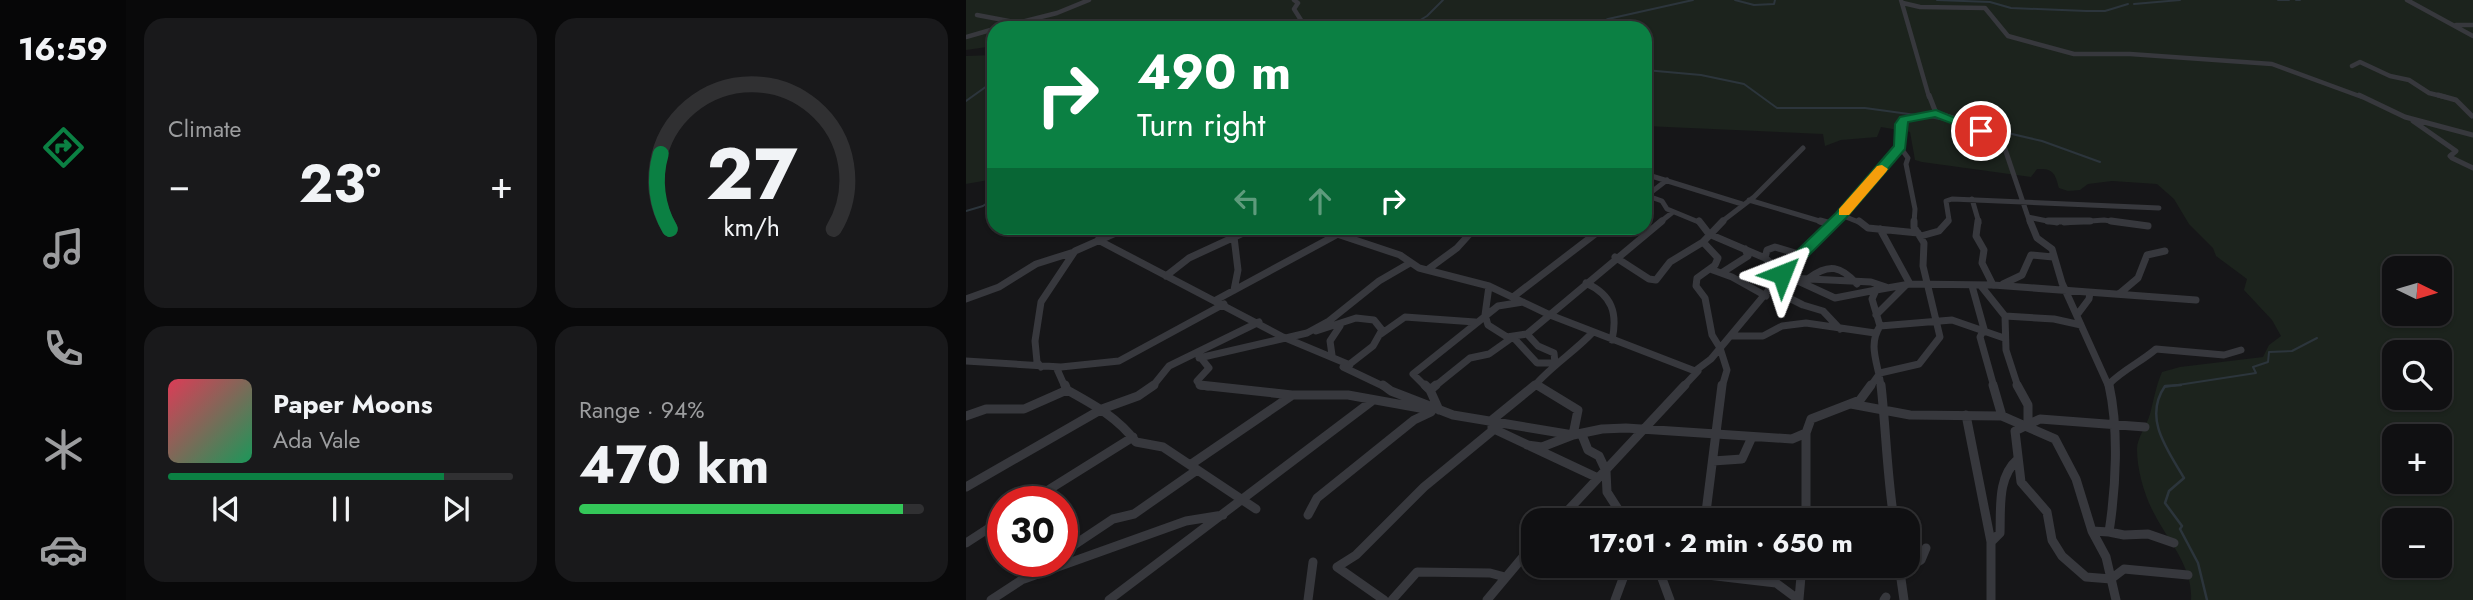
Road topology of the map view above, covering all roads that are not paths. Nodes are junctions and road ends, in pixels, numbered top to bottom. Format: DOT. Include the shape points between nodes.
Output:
graph roads {
  1 [pos="1089,0"];
  2 [pos="1294,0"];
  3 [pos="2409,0"];
  4 [pos="1902,1"];
  5 [pos="977,15"];
  6 [pos="1006,21"];
  7 [pos="1024,21"];
  8 [pos="1301,21"];
  9 [pos="2454,25"];
  10 [pos="2473,25"];
  11 [pos="987,31"];
  12 [pos="2473,35"];
  13 [pos="966,37"];
  14 [pos="2352,66"];
  15 [pos="1936,113"];
  16 [pos="2400,114"];
  17 [pos="2472,117"];
  18 [pos="2473,135"];
  19 [pos="1900,147"];
  20 [pos="1802,148"];
  21 [pos="2473,168"];
  22 [pos="1652,176"];
  23 [pos="1667,180"];
  24 [pos="1652,191"];
  25 [pos="1652,198"];
  26 [pos="1972,199"];
  27 [pos="1746,202"];
  28 [pos="2023,202"];
  29 [pos="2160,208"];
  30 [pos="1673,212"];
  31 [pos="1841,215"];
  32 [pos="2028,217"];
  33 [pos="1831,224"];
  34 [pos="2148,226"];
  35 [pos="1652,228"];
  36 [pos="1880,229"];
  37 [pos="1709,234"];
  38 [pos="1919,234"];
  39 [pos="1110,235"];
  40 [pos="1238,235"];
  41 [pos="1336,235"];
  42 [pos="1341,235"];
  43 [pos="1469,235"];
  44 [pos="1594,235"];
  45 [pos="1643,235"];
  46 [pos="1234,237"];
  47 [pos="1098,240"];
  48 [pos="1703,242"];
  49 [pos="1743,248"];
  50 [pos="2165,251"];
  51 [pos="1074,252"];
  52 [pos="1802,255"];
  53 [pos="1615,257"];
  54 [pos="2053,257"];
  55 [pos="1765,258"];
  56 [pos="1410,263"];
  57 [pos="1710,268"];
  58 [pos="1427,270"];
  59 [pos="1723,272"];
  60 [pos="1782,274"];
  61 [pos="1166,276"];
  62 [pos="1791,278"];
  63 [pos="1809,278"];
  64 [pos="1586,283"];
  65 [pos="1856,283"];
  66 [pos="1928,284"];
  67 [pos="1908,285"];
  68 [pos="1996,285"];
  69 [pos="1489,286"];
  70 [pos="1977,286"];
  71 [pos="1887,288"];
  72 [pos="1233,290"];
  73 [pos="1876,290"];
  74 [pos="2066,290"];
  75 [pos="1768,292"];
  76 [pos="1864,293"];
  77 [pos="2090,293"];
  78 [pos="2116,295"];
  79 [pos="1514,297"];
  80 [pos="966,299"];
  81 [pos="1872,299"];
  82 [pos="2196,300"];
  83 [pos="1220,302"];
  84 [pos="1523,302"];
  85 [pos="1485,315"];
  86 [pos="1550,315"];
  87 [pos="1876,315"];
  88 [pos="2077,315"];
  89 [pos="2005,316"];
  90 [pos="1937,320"];
  91 [pos="1475,322"];
  92 [pos="1259,323"];
  93 [pos="1340,325"];
  94 [pos="2081,325"];
  95 [pos="1840,329"];
  96 [pos="1984,329"];
  97 [pos="1878,330"];
  98 [pos="1317,331"];
  99 [pos="1307,333"];
  100 [pos="1592,333"];
  101 [pos="1381,334"];
  102 [pos="1527,334"];
  103 [pos="1731,336"];
  104 [pos="1283,337"];
  105 [pos="1513,337"];
  106 [pos="2004,338"];
  107 [pos="1612,340"];
  108 [pos="1330,341"];
  109 [pos="1720,348"];
  110 [pos="2241,350"];
  111 [pos="1332,355"];
  112 [pos="1188,358"];
  113 [pos="1201,358"];
  114 [pos="966,361"];
  115 [pos="1555,363"];
  116 [pos="1041,367"];
  117 [pos="1346,367"];
  118 [pos="1057,369"];
  119 [pos="1698,371"];
  120 [pos="1880,373"];
  121 [pos="1536,384"];
  122 [pos="2109,384"];
  123 [pos="1067,390"];
  124 [pos="1430,390"];
  125 [pos="1292,395"];
  126 [pos="1372,401"];
  127 [pos="1851,404"];
  128 [pos="1102,409"];
  129 [pos="1883,410"];
  130 [pos="1439,411"];
  131 [pos="1966,415"];
  132 [pos="966,416"];
  133 [pos="2002,416"];
  134 [pos="1492,420"];
  135 [pos="2113,423"];
  136 [pos="2028,425"];
  137 [pos="2145,427"];
  138 [pos="1646,429"];
  139 [pos="1718,433"];
  140 [pos="1807,433"];
  141 [pos="1578,435"];
  142 [pos="1133,437"];
  143 [pos="1752,437"];
  144 [pos="1527,445"];
  145 [pos="2018,459"];
  146 [pos="1713,461"];
  147 [pos="1194,467"];
  148 [pos="1602,474"];
  149 [pos="1055,486"];
  150 [pos="966,487"];
  151 [pos="1242,500"];
  152 [pos="1570,508"];
  153 [pos="1617,508"];
  154 [pos="1706,508"];
  155 [pos="1806,508"];
  156 [pos="1892,508"];
  157 [pos="1256,509"];
  158 [pos="1224,514"];
  159 [pos="1308,514"];
  160 [pos="987,529"];
  161 [pos="2092,531"];
  162 [pos="2109,532"];
  163 [pos="1078,542"];
  164 [pos="1990,542"];
  165 [pos="966,543"];
  166 [pos="2174,543"];
  167 [pos="1926,548"];
  168 [pos="1521,559"];
  169 [pos="1920,560"];
  170 [pos="1313,562"];
  171 [pos="2188,575"];
  172 [pos="1027,577"];
  173 [pos="1505,577"];
  174 [pos="1623,578"];
  175 [pos="1662,578"];
  176 [pos="1733,578"];
  177 [pos="1801,578"];
  178 [pos="1901,578"];
  179 [pos="1024,579"];
  180 [pos="2111,579"];
  181 [pos="991,600"];
  182 [pos="1109,600"];
  183 [pos="1308,600"];
  184 [pos="1384,600"];
  185 [pos="1392,600"];
  186 [pos="1487,600"];
  187 [pos="1615,600"];
  188 [pos="1670,600"];
  189 [pos="1799,600"];
  190 [pos="1904,600"];
  191 [pos="1991,600"];
  192 [pos="2116,600"];
  1 -- 7 [label="street"];
  2 -- 8 [label="street"];
  3 -- 9 [label="street"];
  3 -- 12 [label="street"];
  4 -- 15 [label="street"];
  4 -- 16 [label="street" via="1920,7 1985,8 2008,36 2074,54 2272,65 2345,89"];
  5 -- 6 [label="street"];
  9 -- 10 [label="street"];
  9 -- 12 [label="street"];
  11 -- 13 [label="street"];
  14 -- 17 [label="street" via="2360,62 2409,80 2429,93 2456,100"];
  15 -- 19 [label="street" via="1904,120"];
  15 -- 28 [label="street" via="1963,121 2004,146"];
  16 -- 18 [label="street"];
  16 -- 21 [label="street" via="2456,151 2452,158"];
  19 -- 31 [label="street"];
  19 -- 38 [label="street" via="1908,158 1914,227"];
  20 -- 27 [label="street"];
  22 -- 23 [label="street"];
  23 -- 24 [label="street"];
  23 -- 27 [label="street"];
  25 -- 30 [label="street"];
  26 -- 28 [label="street"];
  26 -- 38 [label="street" via="1948,200 1949,220 1943,229"];
  26 -- 68 [label="street" via="1982,263"];
  27 -- 33 [label="street"];
  27 -- 37 [label="street"];
  28 -- 29 [label="street"];
  28 -- 32 [label="street"];
  30 -- 35 [label="street"];
  30 -- 37 [label="street" via="1695,217"];
  31 -- 33 [label="street"];
  31 -- 36 [label="street"];
  32 -- 34 [label="street" via="2059,223 2104,220"];
  32 -- 54 [label="street"];
  33 -- 52 [label="street"];
  36 -- 38 [label="street"];
  36 -- 67 [label="street"];
  37 -- 48 [label="street"];
  37 -- 49 [label="street"];
  38 -- 66 [label="street"];
  39 -- 47 [label="street"];
  40 -- 46 [label="street"];
  41 -- 72 [label="street"];
  42 -- 56 [label="street" via="1398,254"];
  43 -- 58 [label="street"];
  44 -- 79 [label="street"];
  45 -- 53 [label="street"];
  46 -- 61 [label="street" via="1189,258"];
  46 -- 72 [label="street" via="1238,278"];
  47 -- 51 [label="street"];
  47 -- 61 [label="street"];
  48 -- 53 [label="street" via="1670,262 1656,280"];
  48 -- 57 [label="street" via="1718,258"];
  49 -- 55 [label="street"];
  49 -- 59 [label="street" via="1748,256"];
  50 -- 78 [label="street" via="2147,255 2132,287"];
  51 -- 80 [label="street" via="1036,264 999,287"];
  51 -- 116 [label="street" via="1041,302 1035,341"];
  52 -- 55 [label="street" via="1772,247"];
  52 -- 60 [label="street"];
  53 -- 64 [label="street"];
  54 -- 68 [label="street" via="2031,255 2022,275"];
  54 -- 74 [label="street"];
  55 -- 60 [label="street"];
  56 -- 58 [label="street"];
  56 -- 99 [label="street"];
  57 -- 59 [label="street"];
  57 -- 109 [label="street" via="1696,283"];
  58 -- 69 [label="street"];
  59 -- 75 [label="street"];
  60 -- 62 [label="street"];
  60 -- 75 [label="street"];
  61 -- 83 [label="street"];
  62 -- 63 [label="street"];
  62 -- 76 [label="street" via="1835,298"];
  63 -- 65 [label="street"];
  63 -- 65 [label="street" via="1825,266 1841,269"];
  64 -- 86 [label="street"];
  64 -- 107 [label="street" via="1612,302 1616,317"];
  65 -- 71 [label="street"];
  65 -- 76 [label="street"];
  66 -- 67 [label="street"];
  66 -- 70 [label="street"];
  66 -- 90 [label="street"];
  67 -- 71 [label="street"];
  67 -- 87 [label="street"];
  68 -- 70 [label="street"];
  68 -- 74 [label="street"];
  69 -- 79 [label="street"];
  69 -- 85 [label="street"];
  70 -- 89 [label="street"];
  70 -- 96 [label="street"];
  71 -- 73 [label="street"];
  72 -- 83 [label="street"];
  73 -- 76 [label="street"];
  73 -- 81 [label="street"];
  74 -- 77 [label="street"];
  74 -- 88 [label="street"];
  75 -- 95 [label="street" via="1823,311"];
  75 -- 103 [label="street"];
  76 -- 81 [label="street"];
  77 -- 78 [label="street"];
  77 -- 88 [label="street"];
  78 -- 82 [label="street"];
  79 -- 84 [label="street"];
  81 -- 87 [label="street"];
  83 -- 92 [label="street"];
  83 -- 118 [label="street" via="1119,361"];
  84 -- 85 [label="street" via="1502,304"];
  84 -- 86 [label="street"];
  85 -- 91 [label="street"];
  85 -- 105 [label="street" via="1494,331"];
  86 -- 100 [label="street"];
  86 -- 102 [label="street"];
  87 -- 97 [label="street"];
  88 -- 94 [label="street"];
  89 -- 94 [label="street"];
  89 -- 106 [label="street"];
  90 -- 96 [label="street"];
  90 -- 97 [label="street"];
  90 -- 120 [label="street" via="1940,337 1924,360"];
  91 -- 101 [label="street" via="1405,317"];
  91 -- 124 [label="street" via="1413,374"];
  92 -- 104 [label="street"];
  92 -- 112 [label="street"];
  93 -- 98 [label="street"];
  93 -- 101 [label="street" via="1368,318"];
  93 -- 108 [label="street"];
  94 -- 122 [label="street"];
  95 -- 97 [label="street"];
  95 -- 103 [label="street" via="1806,323 1763,335"];
  96 -- 106 [label="street"];
  96 -- 133 [label="street" via="1980,337"];
  97 -- 120 [label="street" via="1872,346"];
  98 -- 99 [label="street"];
  98 -- 108 [label="street"];
  99 -- 104 [label="street"];
  100 -- 107 [label="street"];
  100 -- 115 [label="street"];
  101 -- 117 [label="street" via="1371,349"];
  102 -- 105 [label="street"];
  102 -- 115 [label="street" via="1554,353"];
  103 -- 109 [label="street"];
  104 -- 111 [label="street"];
  104 -- 113 [label="street"];
  105 -- 115 [label="street" via="1537,363"];
  105 -- 124 [label="street" via="1489,354 1470,358"];
  106 -- 136 [label="street" via="2015,382 2030,407"];
  107 -- 119 [label="street"];
  108 -- 111 [label="street"];
  109 -- 119 [label="street"];
  109 -- 139 [label="street" via="1727,370"];
  110 -- 122 [label="street" via="2224,355 2156,349"];
  111 -- 117 [label="street"];
  112 -- 113 [label="street"];
  112 -- 128 [label="street" via="1166,369 1157,383 1138,396"];
  113 -- 125 [label="street" via="1209,368 1197,381 1201,386"];
  114 -- 116 [label="street"];
  115 -- 121 [label="street"];
  116 -- 118 [label="street"];
  117 -- 130 [label="street"];
  118 -- 123 [label="street"];
  119 -- 138 [label="street"];
  120 -- 127 [label="street" via="1868,392"];
  120 -- 129 [label="street"];
  121 -- 134 [label="street"];
  121 -- 141 [label="street" via="1578,410"];
  122 -- 135 [label="street"];
  123 -- 128 [label="street"];
  123 -- 132 [label="street" via="1024,409 986,409"];
  124 -- 130 [label="street"];
  125 -- 126 [label="street" via="1348,395"];
  125 -- 147 [label="street"];
  126 -- 130 [label="street"];
  126 -- 151 [label="street"];
  127 -- 129 [label="street"];
  127 -- 140 [label="street" via="1814,416"];
  128 -- 142 [label="street"];
  128 -- 150 [label="street"];
  129 -- 131 [label="street"];
  129 -- 156 [label="street"];
  130 -- 134 [label="street"];
  130 -- 159 [label="street" via="1415,420 1317,498"];
  131 -- 133 [label="street"];
  131 -- 164 [label="street"];
  133 -- 136 [label="street"];
  134 -- 141 [label="street"];
  134 -- 144 [label="street" via="1496,430"];
  134 -- 184 [label="street" via="1492,431 1424,487 1356,555 1337,567"];
  135 -- 136 [label="street" via="2040,419"];
  135 -- 137 [label="street"];
  135 -- 162 [label="street" via="2116,472"];
  136 -- 145 [label="street" via="2015,431"];
  136 -- 161 [label="street" via="2054,439 2076,479"];
  138 -- 139 [label="street"];
  138 -- 141 [label="street" via="1610,428"];
  138 -- 148 [label="street"];
  139 -- 143 [label="street"];
  139 -- 146 [label="street"];
  140 -- 143 [label="street" via="1792,439"];
  140 -- 155 [label="street"];
  141 -- 144 [label="street" via="1542,446"];
  141 -- 148 [label="street" via="1598,456"];
  142 -- 147 [label="street" via="1144,445 1163,447"];
  142 -- 149 [label="street"];
  143 -- 146 [label="street" via="1742,459"];
  144 -- 148 [label="street"];
  145 -- 164 [label="street" via="2010,463 2005,477 2000,533"];
  145 -- 180 [label="street" via="2021,482 2048,512 2052,540 2062,556 2086,578"];
  146 -- 154 [label="street"];
  147 -- 151 [label="street"];
  147 -- 163 [label="street" via="1134,514 1113,519"];
  148 -- 152 [label="street"];
  148 -- 153 [label="street"];
  151 -- 157 [label="street"];
  151 -- 158 [label="street"];
  158 -- 179 [label="street" via="1186,521"];
  158 -- 182 [label="street"];
  160 -- 165 [label="street"];
  161 -- 162 [label="street"];
  161 -- 180 [label="street"];
  162 -- 166 [label="street" via="2148,534"];
  164 -- 191 [label="street"];
  167 -- 169 [label="street"];
  168 -- 173 [label="street"];
  170 -- 183 [label="street"];
  171 -- 180 [label="street" via="2124,569"];
  172 -- 179 [label="street"];
  173 -- 185 [label="street" via="1417,572"];
  173 -- 186 [label="street"];
  174 -- 187 [label="street"];
  175 -- 188 [label="street"];
  176 -- 189 [label="street" via="1776,583"];
  177 -- 189 [label="street"];
  178 -- 190 [label="street"];
  179 -- 181 [label="street"];
  180 -- 192 [label="street"];
}
